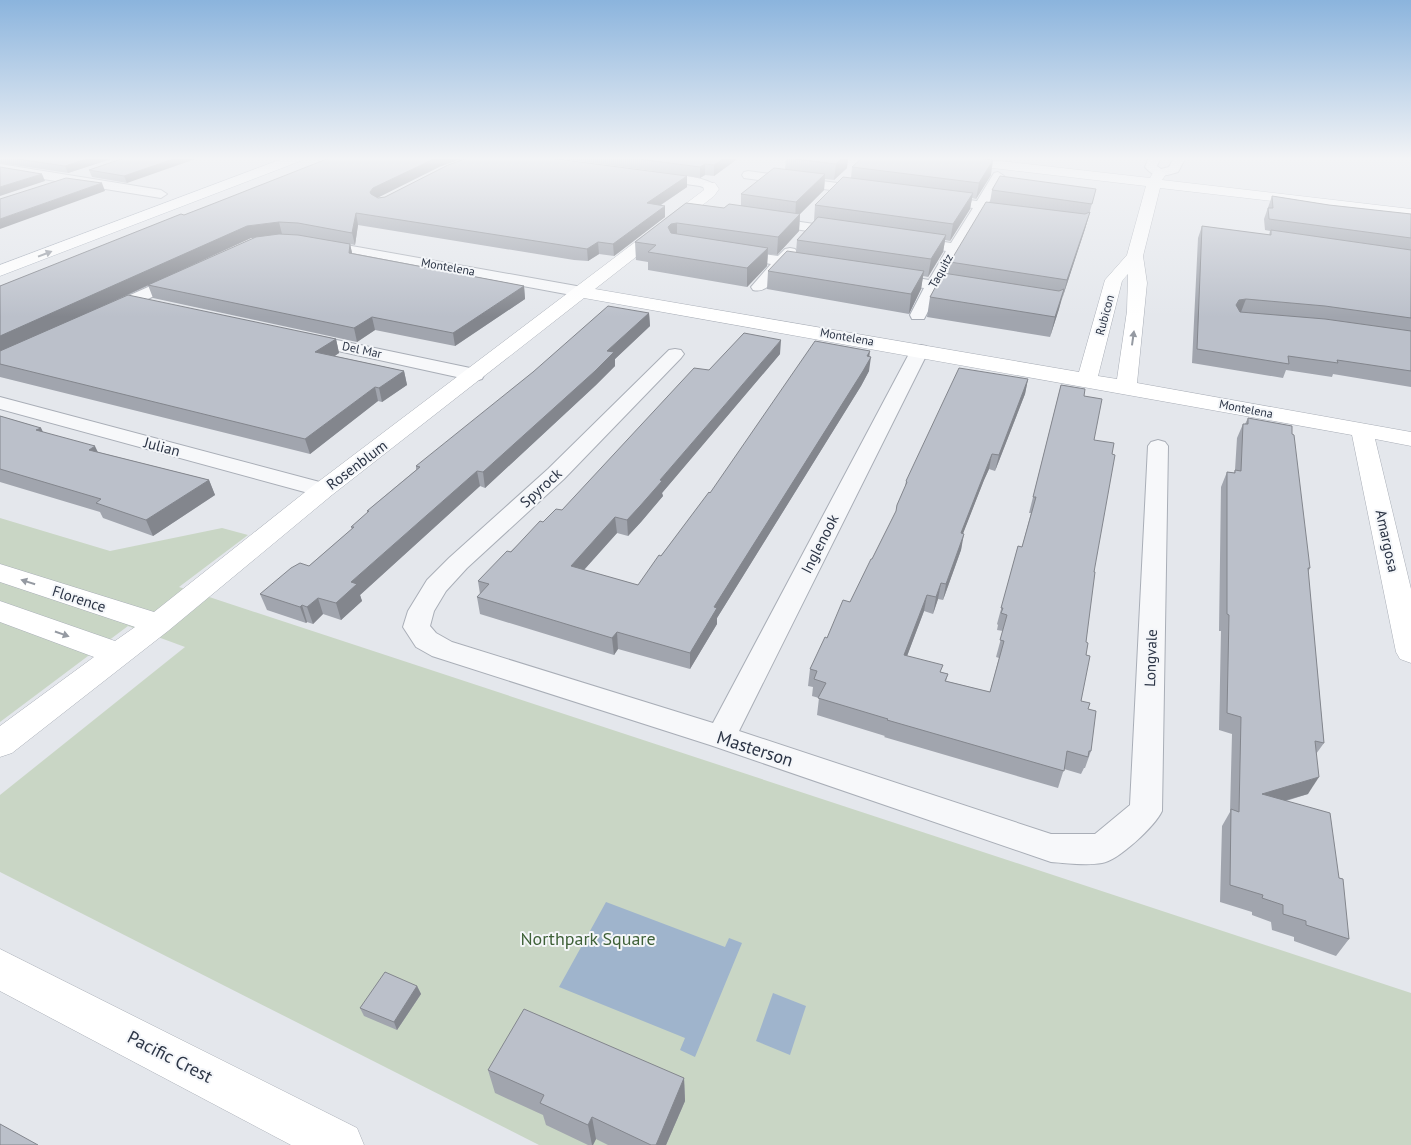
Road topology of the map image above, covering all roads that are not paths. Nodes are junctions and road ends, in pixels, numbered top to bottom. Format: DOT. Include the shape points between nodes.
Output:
graph roads {
  1 [pos="119,210"];
  2 [pos="158,210"];
  3 [pos="697,210"];
  4 [pos="978,210"];
  5 [pos="987,210"];
  6 [pos="1147,210"];
  7 [pos="1392,210"];
  8 [pos="1411,213"];
  9 [pos="997,214"];
  10 [pos="753,219"];
  11 [pos="808,222"];
  12 [pos="859,234"];
  13 [pos="897,240"];
  14 [pos="301,241"];
  15 [pos="954,248"];
  16 [pos="715,252"];
  17 [pos="0,255"];
  18 [pos="1135,256"];
  19 [pos="782,262"];
  20 [pos="821,268"];
  21 [pos="198,270"];
  22 [pos="0,271"];
  23 [pos="877,276"];
  24 [pos="933,285"];
  25 [pos="759,287"];
  26 [pos="582,292"];
  27 [pos="989,293"];
  28 [pos="132,301"];
  29 [pos="161,307"];
  30 [pos="918,314"];
  31 [pos="97,317"];
  32 [pos="286,334"];
  33 [pos="920,350"];
  34 [pos="675,354"];
  35 [pos="475,375"];
  36 [pos="1086,380"];
  37 [pos="1126,387"];
  38 [pos="0,403"];
  39 [pos="1362,431"];
  40 [pos="1411,439"];
  41 [pos="1158,446"];
  42 [pos="323,490"];
  43 [pos="0,573"];
  44 [pos="0,611"];
  45 [pos="158,624"];
  46 [pos="416,627"];
  47 [pos="1411,652"];
  48 [pos="118,654"];
  49 [pos="721,737"];
  50 [pos="0,744"];
  51 [pos="1102,849"];
  52 [pos="0,969"];
  53 [pos="340,1145"];
  1 -- 17 [label="street"];
  22 -- 2 [label="street, one-way"];
  3 -- 26 [label="street, Rosenblum"];
  4 -- 15 [label="street, Taquitz"];
  5 -- 9 [label="street"];
  6 -- 18 [label="street, Rubicon"];
  7 -- 8 [label="street"];
  10 -- 11 [label="street"];
  11 -- 12 [label="street"];
  11 -- 19 [label="street"];
  13 -- 15 [label="street"];
  14 -- 26 [label="street, Montelena"];
  15 -- 24 [label="street, Taquitz"];
  16 -- 19 [label="street"];
  18 -- 36 [label="street, Rubicon" via="1114,280"];
  37 -- 18 [label="street, Rubicon, one-way" via="1138,283"];
  19 -- 20 [label="street"];
  19 -- 25 [label="street"];
  21 -- 28 [label="street"];
  23 -- 24 [label="street"];
  24 -- 27 [label="street"];
  24 -- 30 [label="street, Taquitz"];
  26 -- 33 [label="street, Montelena"];
  26 -- 35 [label="street, Rosenblum"];
  28 -- 29 [label="street"];
  28 -- 31 [label="street"];
  32 -- 35 [label="street, Del Mar"];
  33 -- 36 [label="street, Montelena"];
  33 -- 49 [label="street, Inglenook"];
  34 -- 46 [label="street, Spyrock" via="556,474 436,586 421,611"];
  35 -- 42 [label="street, Rosenblum"];
  36 -- 37 [label="street, Montelena"];
  37 -- 39 [label="street, Montelena"];
  38 -- 42 [label="street, Julian"];
  39 -- 40 [label="street, Montelena"];
  39 -- 47 [label="street, Amargosa"];
  41 -- 51 [label="street, Longvale" via="1146,812"];
  42 -- 45 [label="street, Rosenblum"];
  45 -- 43 [label="street, Florence, one-way"];
  44 -- 48 [label="street, one-way"];
  45 -- 48 [label="street, Rosenblum"];
  46 -- 49 [label="street, Masterson" via="426,640 442,650"];
  48 -- 50 [label="street, Rosenblum"];
  49 -- 51 [label="street, Masterson" via="1052,848"];
  52 -- 53 [label="street, Pacific Crest"];
}
